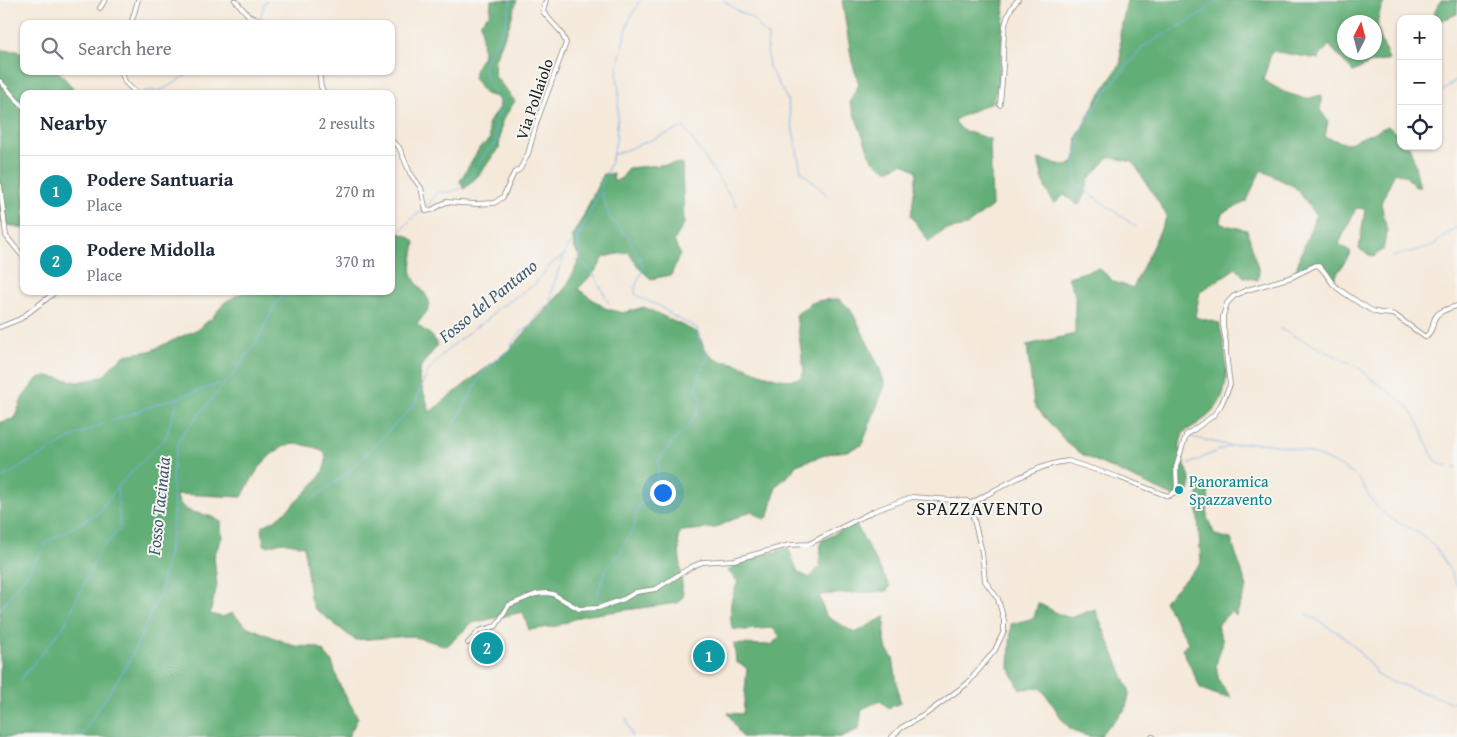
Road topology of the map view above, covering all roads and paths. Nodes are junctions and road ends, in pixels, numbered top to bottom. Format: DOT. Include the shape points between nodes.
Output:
graph roads {
  1 [pos="104,0"];
  2 [pos="138,0"];
  3 [pos="235,0"];
  4 [pos="546,0"];
  5 [pos="1018,0"];
  6 [pos="100,8"];
  7 [pos="132,20"];
  8 [pos="262,20"];
  9 [pos="122,75"];
  10 [pos="319,75"];
  11 [pos="0,81"];
  12 [pos="133,90"];
  13 [pos="322,90"];
  14 [pos="20,104"];
  15 [pos="1000,105"];
  16 [pos="395,144"];
  17 [pos="0,185"];
  18 [pos="20,253"];
  19 [pos="52,295"];
  20 [pos="1457,306"];
  21 [pos="0,327"];
  22 [pos="969,503"];
  23 [pos="468,643"];
  24 [pos="892,737"];
  1 -- 6 [label="street"];
  2 -- 7 [label="street"];
  3 -- 8 [label="street" via="250,16"];
  4 -- 16 [label="street, Via Pollaiolo" via="543,12 564,37 565,47 528,154 503,197 494,203 446,202 432,210 425,209 421,188"];
  5 -- 15 [label="street" via="1006,17"];
  9 -- 12 [label="street"];
  10 -- 13 [label="street"];
  11 -- 14 [label="street"];
  17 -- 18 [label="street" via="6,236"];
  19 -- 21 [label="street" via="20,319"];
  20 -- 22 [label="street" via="1439,312 1426,337 1395,315 1375,312 1339,290 1320,266 1247,290 1227,303 1223,316 1230,385 1228,393 1213,416 1186,435 1178,461 1174,494 1165,495 1068,461 1033,472"];
  22 -- 23 [label="street" via="912,496 809,544 789,545 724,561 703,562 656,589 636,592 598,608 579,609 553,594 536,594 509,606 496,626 479,631"];
  22 -- 24 [label="street" via="982,552 985,581 998,599 1004,631 995,650 968,683"];
}
